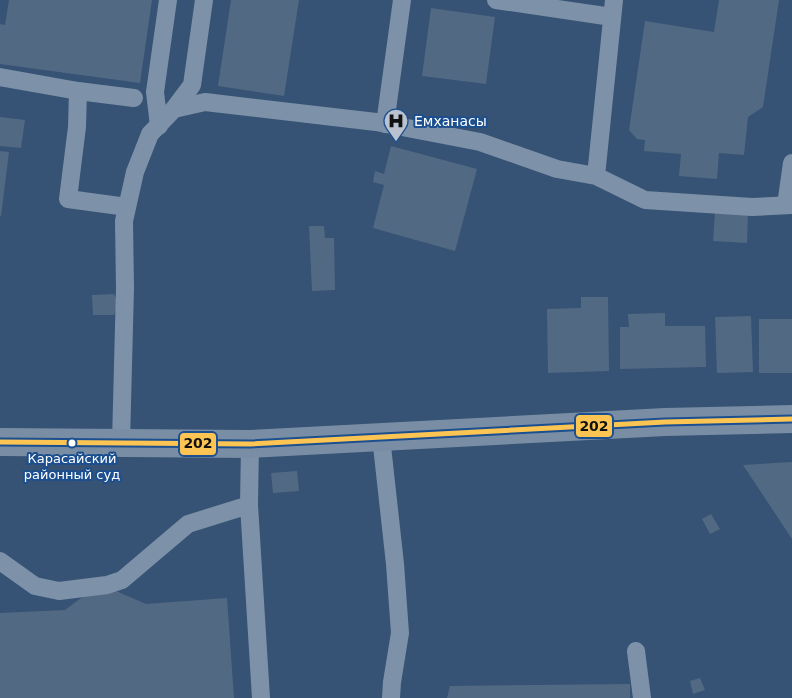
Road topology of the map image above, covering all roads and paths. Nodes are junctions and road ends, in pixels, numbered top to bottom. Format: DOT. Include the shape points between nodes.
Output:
graph roads {
  1 [pos="168,0"];
  2 [pos="204,0"];
  3 [pos="402,0"];
  4 [pos="496,0"];
  5 [pos="613,9"];
  6 [pos="0,77"];
  7 [pos="78,91"];
  8 [pos="134,98"];
  9 [pos="174,109"];
  10 [pos="386,124"];
  11 [pos="158,126"];
  12 [pos="792,163"];
  13 [pos="596,176"];
  14 [pos="789,205"];
  15 [pos="128,207"];
  16 [pos="792,419"];
  17 [pos="381,437"];
  18 [pos="0,442"];
  19 [pos="120,442"];
  20 [pos="250,444"];
  21 [pos="249,505"];
  22 [pos="0,562"];
  23 [pos="636,651"];
  24 [pos="261,698"];
  25 [pos="391,698"];
  26 [pos="642,698"];
  1 -- 11 [label="lane" via="155,92"];
  2 -- 9 [label="lane" via="192,85"];
  3 -- 10 [label="lane"];
  4 -- 5 [label="lane"];
  5 -- 13 [label="lane"];
  6 -- 7 [label="lane"];
  7 -- 8 [label="lane"];
  7 -- 15 [label="lane" via="68,199"];
  9 -- 10 [label="lane" via="205,102"];
  9 -- 11 [label="lane"];
  10 -- 13 [label="lane" via="480,142 557,168"];
  11 -- 15 [label="lane" via="147,142"];
  12 -- 14 [label="lane"];
  13 -- 14 [label="lane" via="645,200 752,207"];
  15 -- 19 [label="lane" via="124,221"];
  16 -- 17 [label="street" via="666,422"];
  17 -- 20 [label="street"];
  17 -- 25 [label="lane" via="400,633"];
  18 -- 19 [label="street"];
  19 -- 20 [label="street"];
  20 -- 21 [label="lane"];
  21 -- 22 [label="lane" via="188,524 122,580 107,585 60,591 35,586"];
  21 -- 24 [label="lane"];
  23 -- 26 [label="lane"];
}
